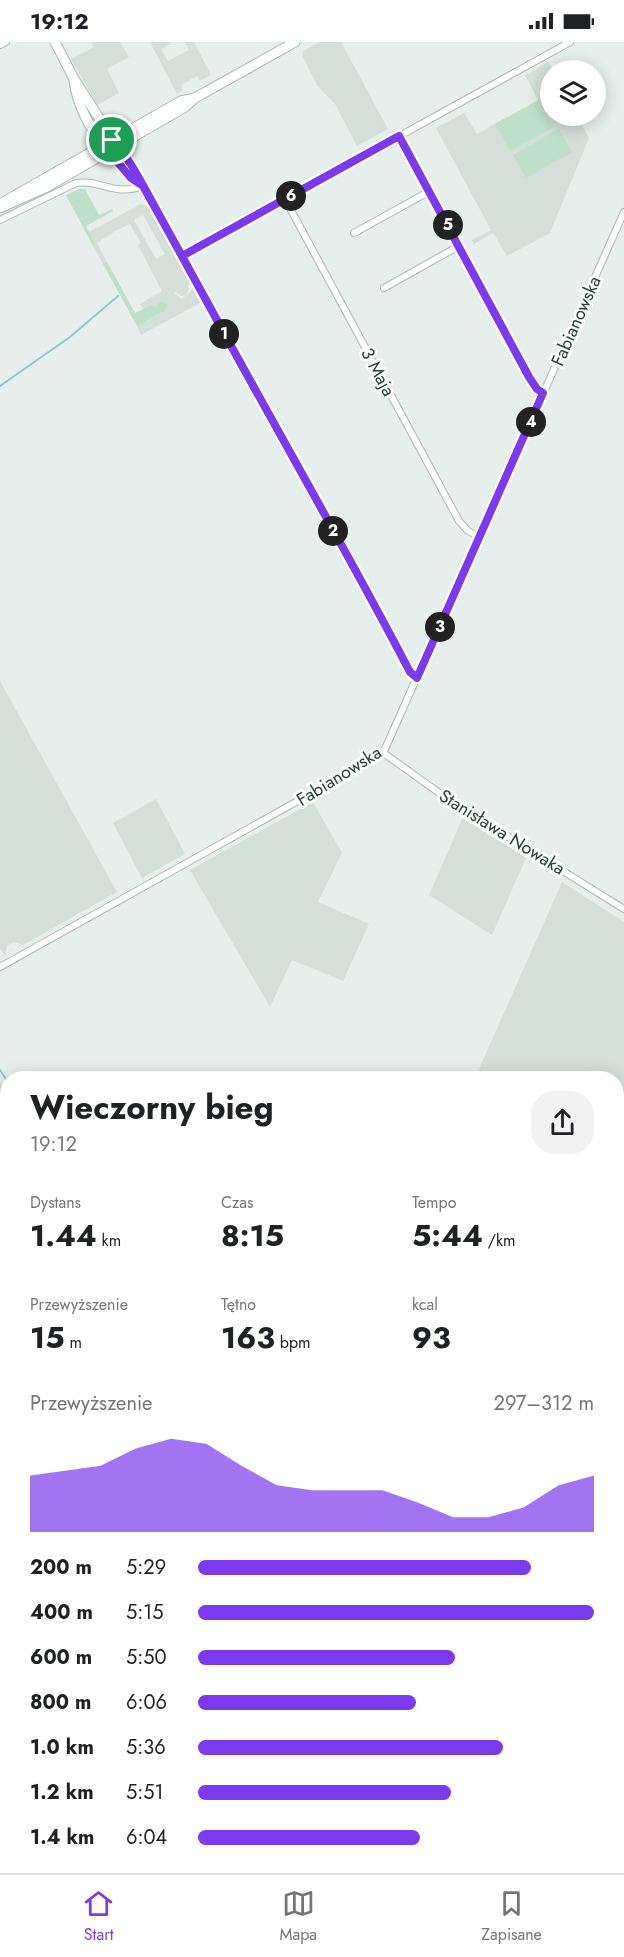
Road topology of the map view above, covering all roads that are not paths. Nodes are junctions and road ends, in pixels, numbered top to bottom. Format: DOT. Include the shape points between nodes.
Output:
graph roads {
  1 [pos="6,42"];
  2 [pos="55,42"];
  3 [pos="296,42"];
  4 [pos="570,42"];
  5 [pos="0,45"];
  6 [pos="74,79"];
  7 [pos="399,136"];
  8 [pos="116,143"];
  9 [pos="106,148"];
  10 [pos="143,186"];
  11 [pos="429,191"];
  12 [pos="285,199"];
  13 [pos="0,206"];
  14 [pos="624,212"];
  15 [pos="0,220"];
  16 [pos="354,233"];
  17 [pos="459,246"];
  18 [pos="182,256"];
  19 [pos="384,288"];
  20 [pos="543,393"];
  21 [pos="480,537"];
  22 [pos="417,678"];
  23 [pos="382,752"];
  24 [pos="624,909"];
  25 [pos="0,967"];
  1 -- 5 [label="street"];
  2 -- 6 [label="main road"];
  3 -- 8 [label="main road"];
  4 -- 7 [label="street"];
  6 -- 8 [label="main road"];
  6 -- 9 [label="main road" via="82,106"];
  7 -- 11 [label="street"];
  7 -- 12 [label="street"];
  8 -- 9 [label="main road"];
  8 -- 10 [label="street"];
  9 -- 10 [label="street" via="131,178"];
  9 -- 13 [label="main road"];
  10 -- 15 [label="street" via="124,191 76,183"];
  10 -- 18 [label="street"];
  11 -- 16 [label="street"];
  11 -- 17 [label="street"];
  12 -- 18 [label="street"];
  12 -- 21 [label="street, 3 Maja" via="459,521"];
  14 -- 20 [label="street, Fabianowska"];
  17 -- 19 [label="street"];
  17 -- 20 [label="street" via="529,377"];
  18 -- 22 [label="street" via="410,672"];
  20 -- 21 [label="street, Fabianowska"];
  21 -- 22 [label="street, Fabianowska"];
  22 -- 23 [label="street, Fabianowska"];
  23 -- 24 [label="street, Stanisława Nowaka" via="452,802"];
  23 -- 25 [label="street, Fabianowska"];
}
